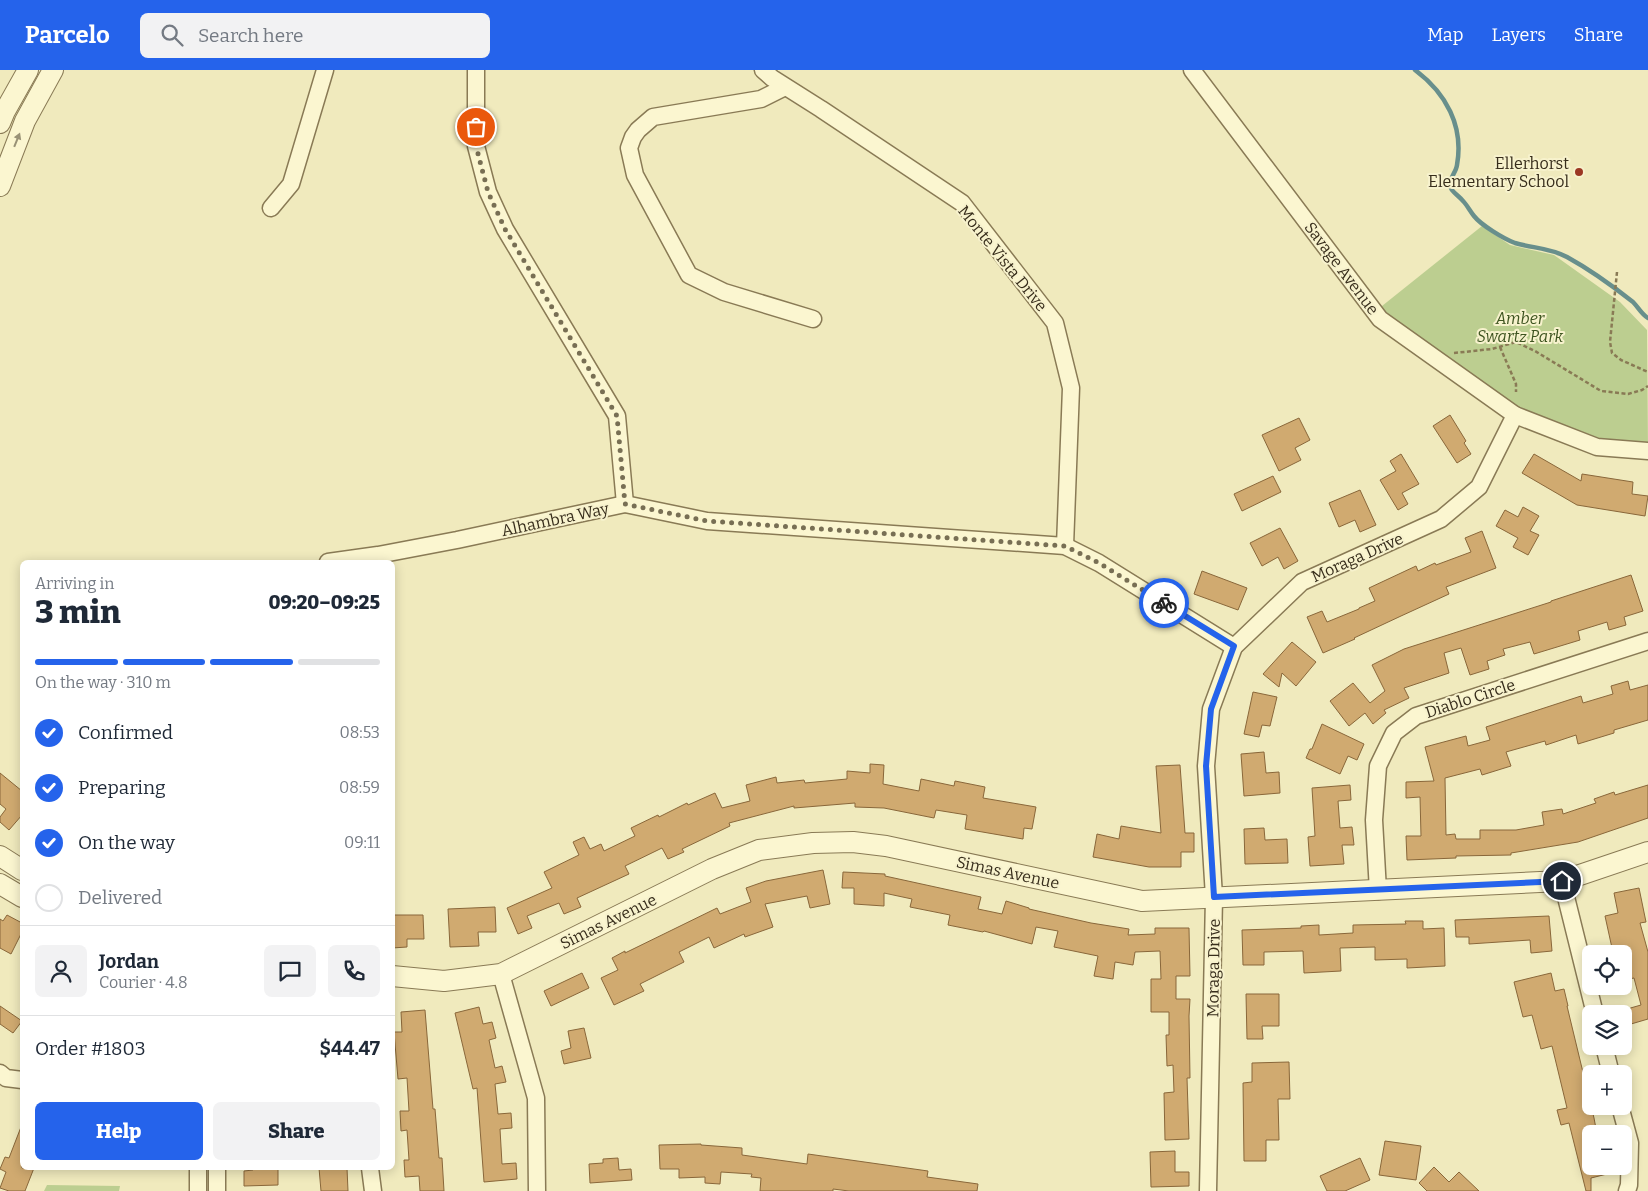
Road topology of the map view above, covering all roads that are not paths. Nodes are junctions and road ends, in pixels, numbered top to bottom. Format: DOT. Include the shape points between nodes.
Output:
graph roads {
  1 [pos="28,70"];
  2 [pos="53,70"];
  3 [pos="325,70"];
  4 [pos="476,70"];
  5 [pos="763,70"];
  6 [pos="1192,70"];
  7 [pos="785,86"];
  8 [pos="0,123"];
  9 [pos="0,186"];
  10 [pos="271,208"];
  11 [pos="813,319"];
  12 [pos="1515,415"];
  13 [pos="1648,451"];
  14 [pos="625,504"];
  15 [pos="1065,546"];
  16 [pos="342,560"];
  17 [pos="1648,641"];
  18 [pos="1234,646"];
  19 [pos="1648,852"];
  20 [pos="0,856"];
  21 [pos="20,869"];
  22 [pos="1562,881"];
  23 [pos="0,884"];
  24 [pos="1378,890"];
  25 [pos="20,896"];
  26 [pos="1214,897"];
  27 [pos="501,974"];
  28 [pos="395,976"];
  29 [pos="1593,1005"];
  30 [pos="2,1080"];
  31 [pos="20,1080"];
  32 [pos="1622,1115"];
  33 [pos="198,1170"];
  34 [pos="217,1170"];
  35 [pos="370,1170"];
  36 [pos="198,1191"];
  37 [pos="217,1191"];
  38 [pos="373,1191"];
  39 [pos="537,1191"];
  40 [pos="1208,1191"];
  41 [pos="1627,1191"];
  1 -- 8 [label="street"];
  9 -- 2 [label="street, one-way" via="25,120"];
  3 -- 10 [label="street" via="291,184"];
  4 -- 14 [label="street" via="476,146 488,192 505,229 617,416"];
  5 -- 7 [label="street, Monte Vista Drive"];
  6 -- 12 [label="street, Savage Avenue" via="1380,319"];
  7 -- 11 [label="street" via="761,99 653,117 638,130 629,148 635,175 689,275 724,292"];
  7 -- 15 [label="street, Monte Vista Drive" via="962,204 1055,323 1071,388"];
  12 -- 13 [label="street, Savage Avenue" via="1597,446"];
  12 -- 18 [label="street, Moraga Drive" via="1479,487 1441,519 1302,582"];
  14 -- 15 [label="street, Alhambra Way" via="707,521"];
  14 -- 16 [label="street, Alhambra Way" via="457,540"];
  15 -- 18 [label="street, Alhambra Way" via="1099,563"];
  17 -- 24 [label="street, Diablo Circle" via="1416,716 1394,733 1378,766 1374,820"];
  18 -- 26 [label="street, Moraga Drive" via="1211,709 1206,766"];
  19 -- 22 [label="street, Simas Avenue"];
  20 -- 21 [label="street"];
  22 -- 24 [label="street, Simas Avenue"];
  22 -- 29 [label="street"];
  23 -- 25 [label="street"];
  24 -- 26 [label="street, Simas Avenue"];
  26 -- 27 [label="street, Simas Avenue" via="1142,901 886,846 853,842 813,843 759,850"];
  26 -- 40 [label="street, Moraga Drive"];
  27 -- 28 [label="street, Simas Avenue" via="444,981"];
  27 -- 39 [label="street" via="536,1098"];
  30 -- 31 [label="street"];
  32 -- 41 [label="street" via="1630,1144"];
  33 -- 36 [label="street"];
  34 -- 37 [label="street"];
  35 -- 38 [label="street"];
}
